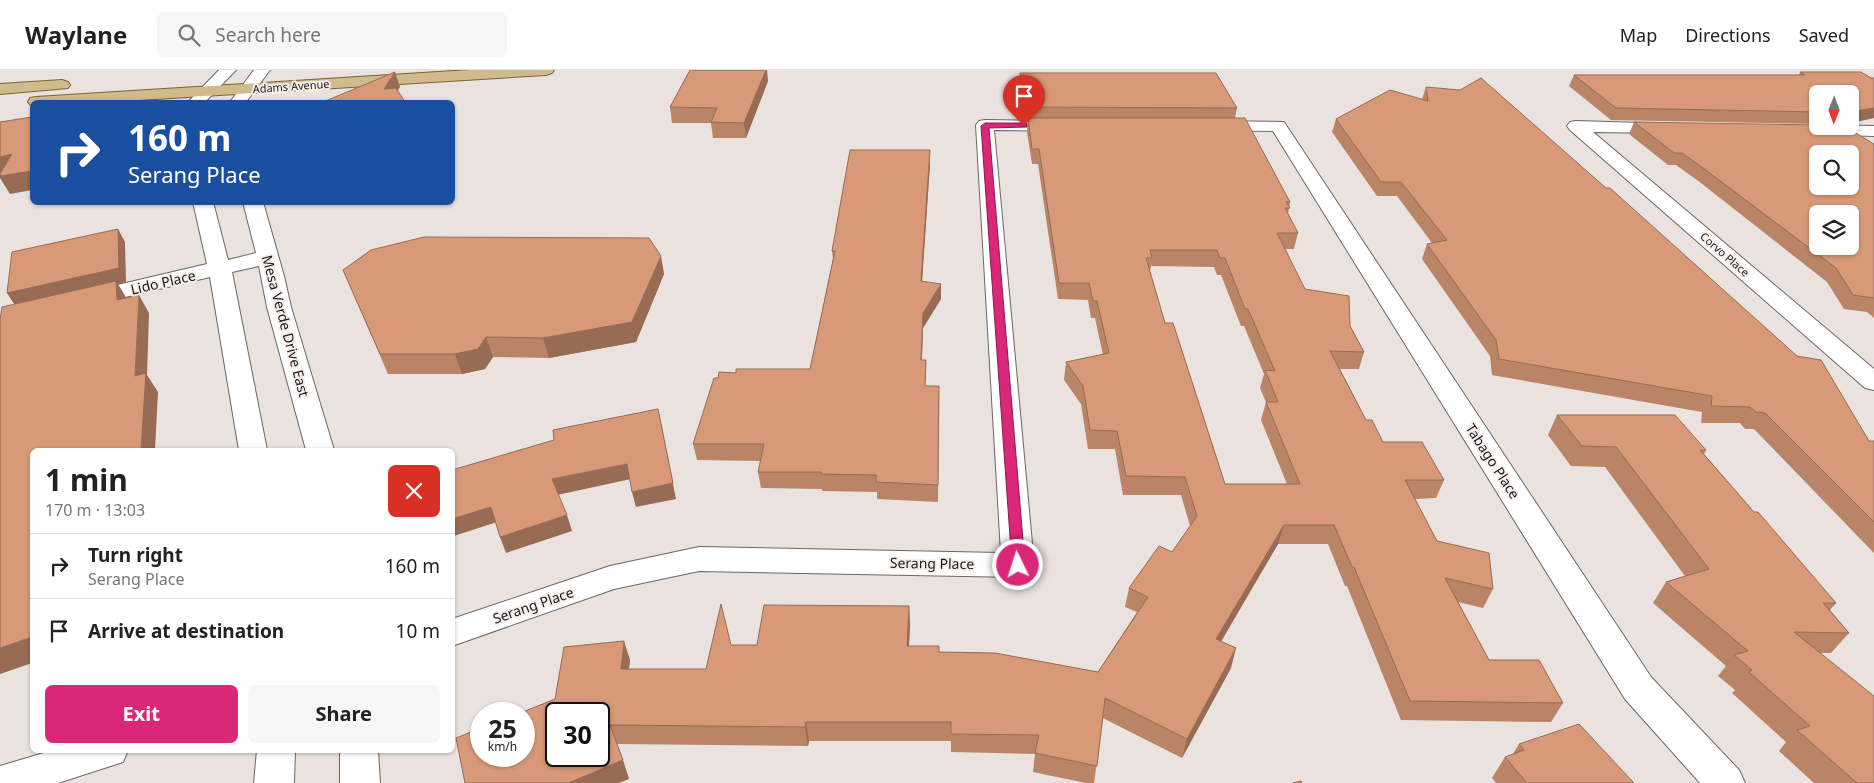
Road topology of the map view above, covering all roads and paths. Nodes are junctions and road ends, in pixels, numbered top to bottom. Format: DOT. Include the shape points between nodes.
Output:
graph roads {
  1 [pos="303,70"];
  2 [pos="546,70"];
  3 [pos="261,72"];
  4 [pos="225,73"];
  5 [pos="0,89"];
  6 [pos="242,96"];
  7 [pos="200,97"];
  8 [pos="117,100"];
  9 [pos="30,103"];
  10 [pos="0,105"];
  11 [pos="1092,126"];
  12 [pos="1190,126"];
  13 [pos="1686,128"];
  14 [pos="1795,130"];
  15 [pos="1874,131"];
  16 [pos="204,205"];
  17 [pos="254,205"];
  18 [pos="268,257"];
  19 [pos="219,269"];
  20 [pos="68,304"];
  21 [pos="1874,382"];
  22 [pos="253,448"];
  23 [pos="319,448"];
  24 [pos="455,632"];
  25 [pos="99,753"];
  26 [pos="276,753"];
  27 [pos="359,753"];
  28 [pos="3,783"];
  29 [pos="274,783"];
  30 [pos="360,783"];
  31 [pos="1725,783"];
  1 -- 3 [label="main road, Adams Avenue"];
  2 -- 6 [label="main road, Adams Avenue"];
  3 -- 4 [label="main road, Adams Avenue"];
  3 -- 6 [label="street"];
  4 -- 5 [label="main road, Adams Avenue"];
  4 -- 7 [label="street"];
  6 -- 7 [label="main road, Adams Avenue"];
  7 -- 8 [label="main road, Adams Avenue"];
  9 -- 10 [label="main road, Adams Avenue"];
  11 -- 24 [label="street, Serang Place" via="985,126 1018,565 699,559 610,578"];
  12 -- 31 [label="street, Tabago Place" via="1278,126 1638,688"];
  13 -- 21 [label="street, Corvo Place" via="1576,126"];
  14 -- 15 [label="street"];
  16 -- 19 [label="street"];
  17 -- 18 [label="street, Mesa Verde Drive East"];
  18 -- 19 [label="street, Lido Place"];
  18 -- 23 [label="street, Mesa Verde Drive East"];
  19 -- 20 [label="street, Lido Place"];
  19 -- 22 [label="street"];
  25 -- 28 [label="street"];
  26 -- 29 [label="street"];
  27 -- 30 [label="street"];
}
